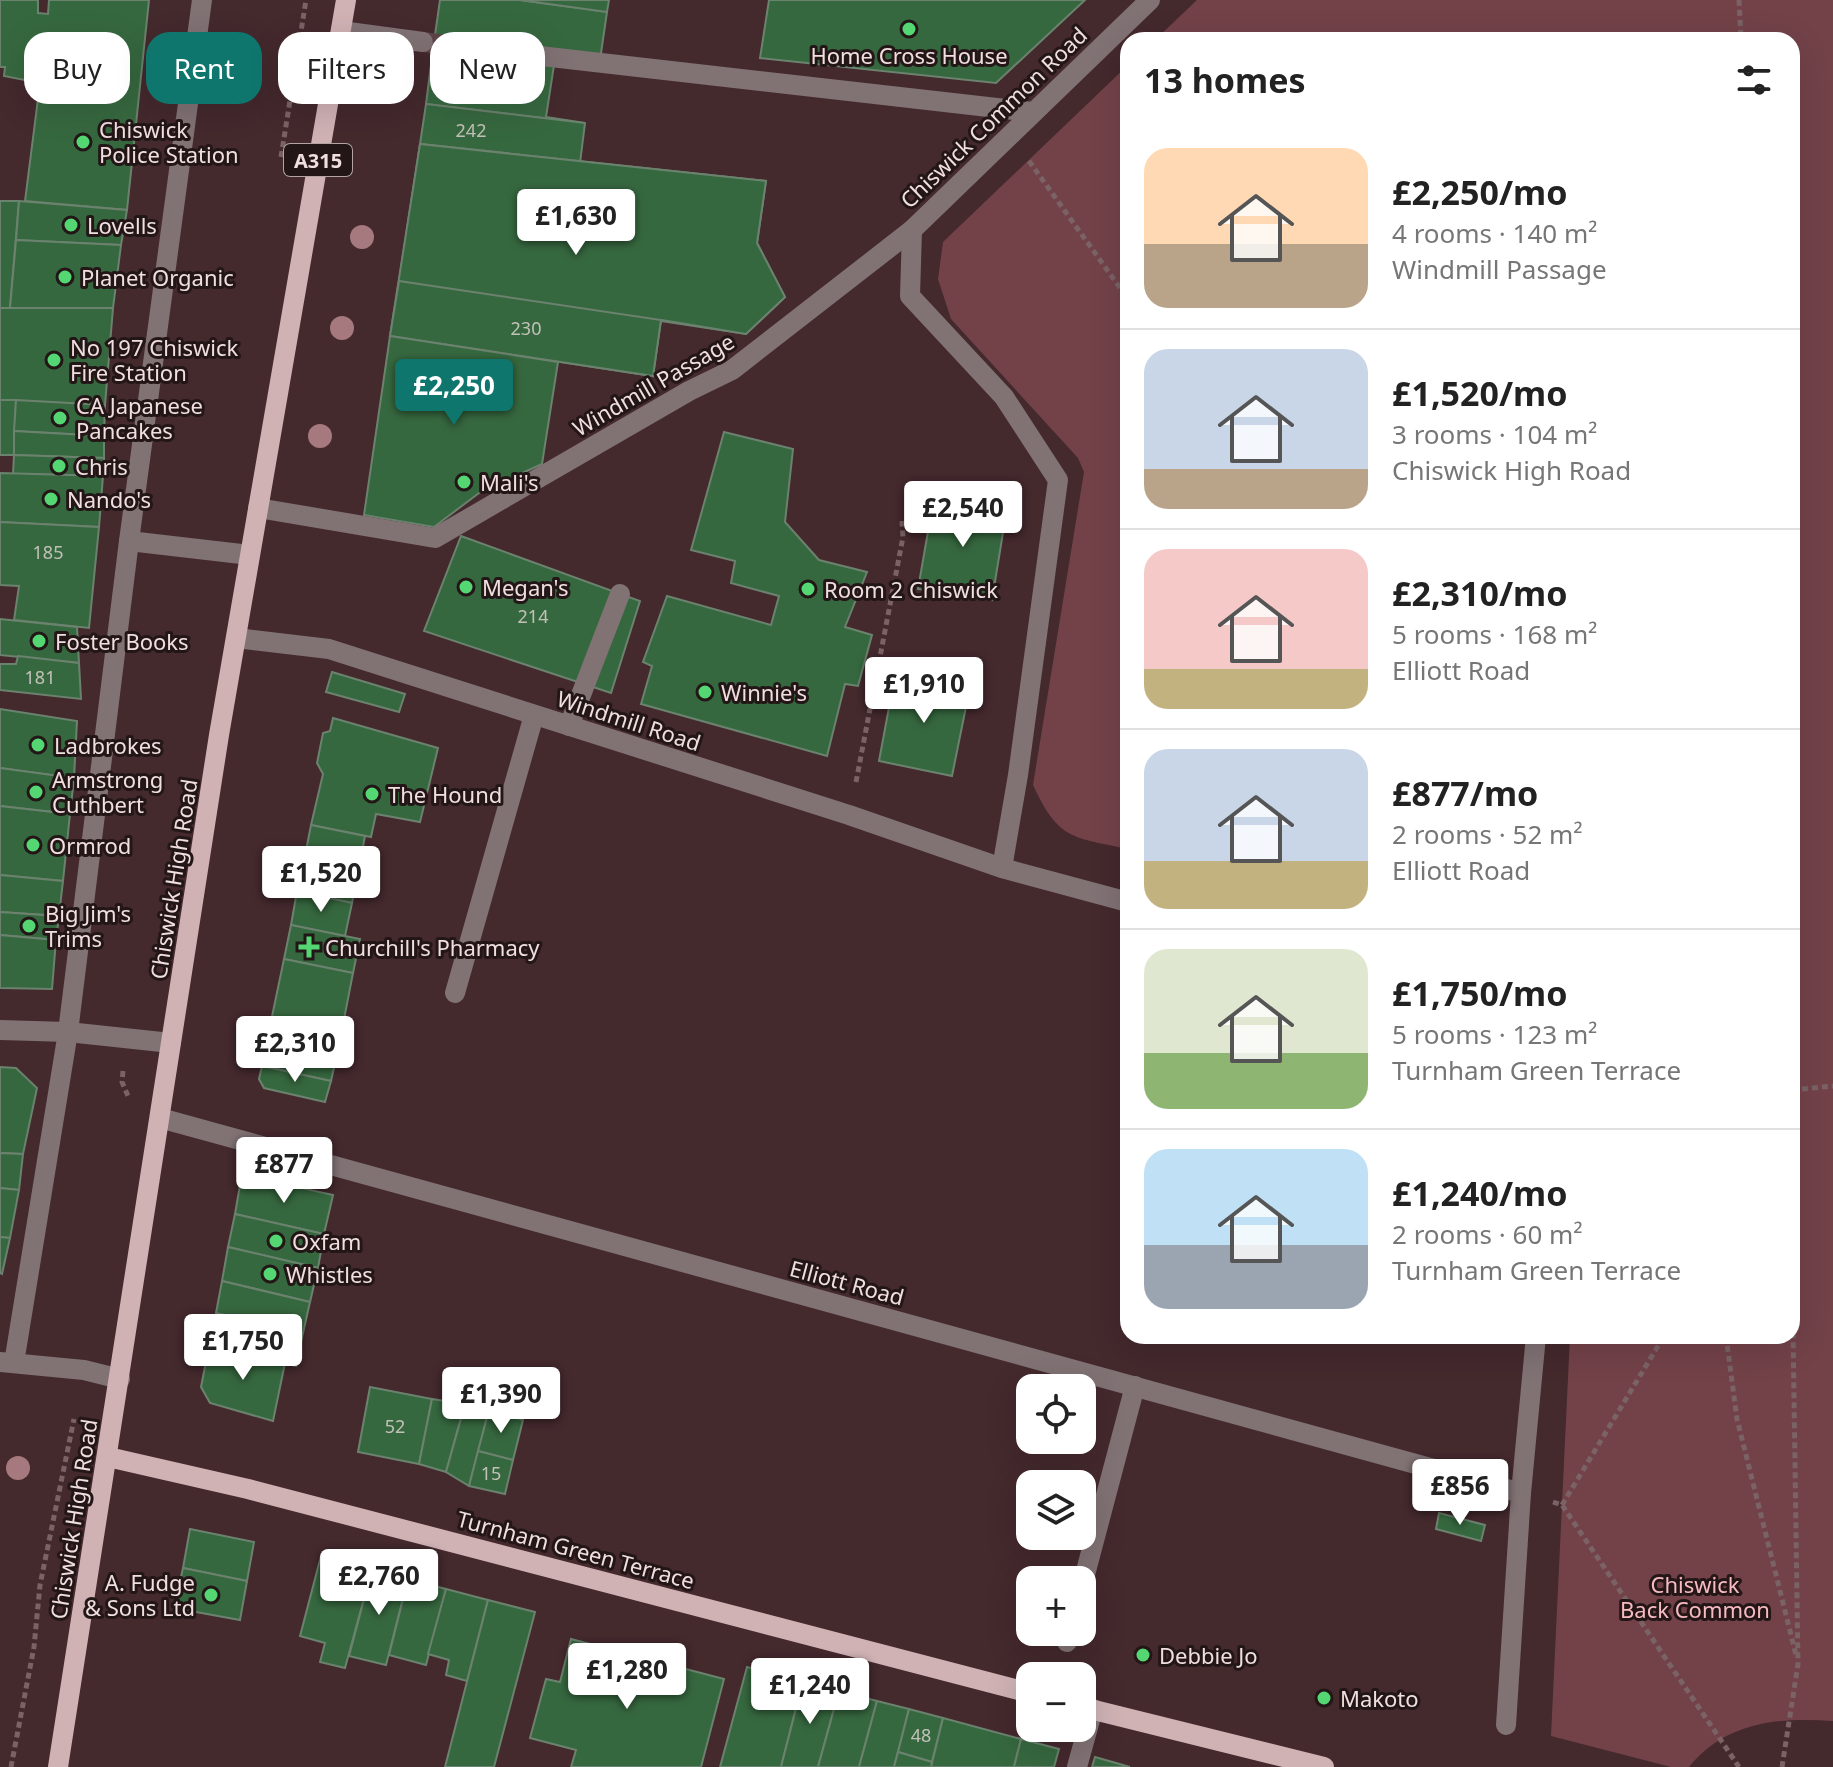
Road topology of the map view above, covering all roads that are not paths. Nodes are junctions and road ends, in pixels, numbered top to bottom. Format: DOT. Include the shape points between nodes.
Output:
graph roads {
  1 [pos="202,0"];
  2 [pos="346,0"];
  3 [pos="1150,0"];
  4 [pos="341,31"];
  5 [pos="423,42"];
  6 [pos="545,56"];
  7 [pos="1032,112"];
  8 [pos="912,230"];
  9 [pos="258,508"];
  10 [pos="129,541"];
  11 [pos="250,555"];
  12 [pos="620,594"];
  13 [pos="236,638"];
  14 [pos="534,715"];
  15 [pos="569,726"];
  16 [pos="1002,868"];
  17 [pos="1120,900"];
  18 [pos="455,993"];
  19 [pos="0,1030"];
  20 [pos="68,1032"];
  21 [pos="171,1043"];
  22 [pos="160,1118"];
  23 [pos="1535,1344"];
  24 [pos="7,1362"];
  25 [pos="120,1379"];
  26 [pos="1135,1386"];
  27 [pos="108,1457"];
  28 [pos="1521,1493"];
  29 [pos="1087,1566"];
  30 [pos="1016,1689"];
  31 [pos="1096,1710"];
  32 [pos="1506,1725"];
  33 [pos="1082,1742"];
  34 [pos="58,1767"];
  35 [pos="1077,1767"];
  36 [pos="1324,1767"];
  1 -- 10 [label="street"];
  2 -- 4 [label="main road, Chiswick High Road / A315"];
  3 -- 7 [label="street, Chiswick Common Road"];
  4 -- 5 [label="street"];
  4 -- 9 [label="main road, Chiswick High Road / A315"];
  6 -- 7 [label="street"];
  7 -- 8 [label="street, Chiswick Common Road"];
  8 -- 9 [label="street, Windmill Passage" via="732,370 435,538"];
  8 -- 16 [label="street, Chiswick Common Road" via="910,296 1004,397 1058,480"];
  9 -- 11 [label="main road, Chiswick High Road / A315"];
  10 -- 11 [label="street"];
  10 -- 20 [label="street"];
  11 -- 13 [label="main road, Chiswick High Road / A315"];
  12 -- 15 [label="street"];
  13 -- 14 [label="street, Windmill Road" via="329,649"];
  13 -- 21 [label="main road, Chiswick High Road / A315"];
  14 -- 15 [label="street, Windmill Road"];
  14 -- 18 [label="street"];
  15 -- 16 [label="street, Windmill Road"];
  16 -- 17 [label="street"];
  19 -- 20 [label="street"];
  20 -- 21 [label="street"];
  20 -- 24 [label="street"];
  21 -- 22 [label="main road, Chiswick High Road / A315"];
  22 -- 25 [label="main road, Chiswick High Road / A315"];
  22 -- 26 [label="street, Elliott Road"];
  23 -- 28 [label="street"];
  24 -- 25 [label="street"];
  25 -- 27 [label="main road, Chiswick High Road / A315"];
  26 -- 28 [label="street, Elliott Road"];
  26 -- 29 [label="street"];
  27 -- 30 [label="main road, Turnham Green Terrace"];
  27 -- 34 [label="main road, Chiswick High Road / A315"];
  28 -- 32 [label="street"];
  31 -- 36 [label="main road"];
  33 -- 35 [label="street"];
}
